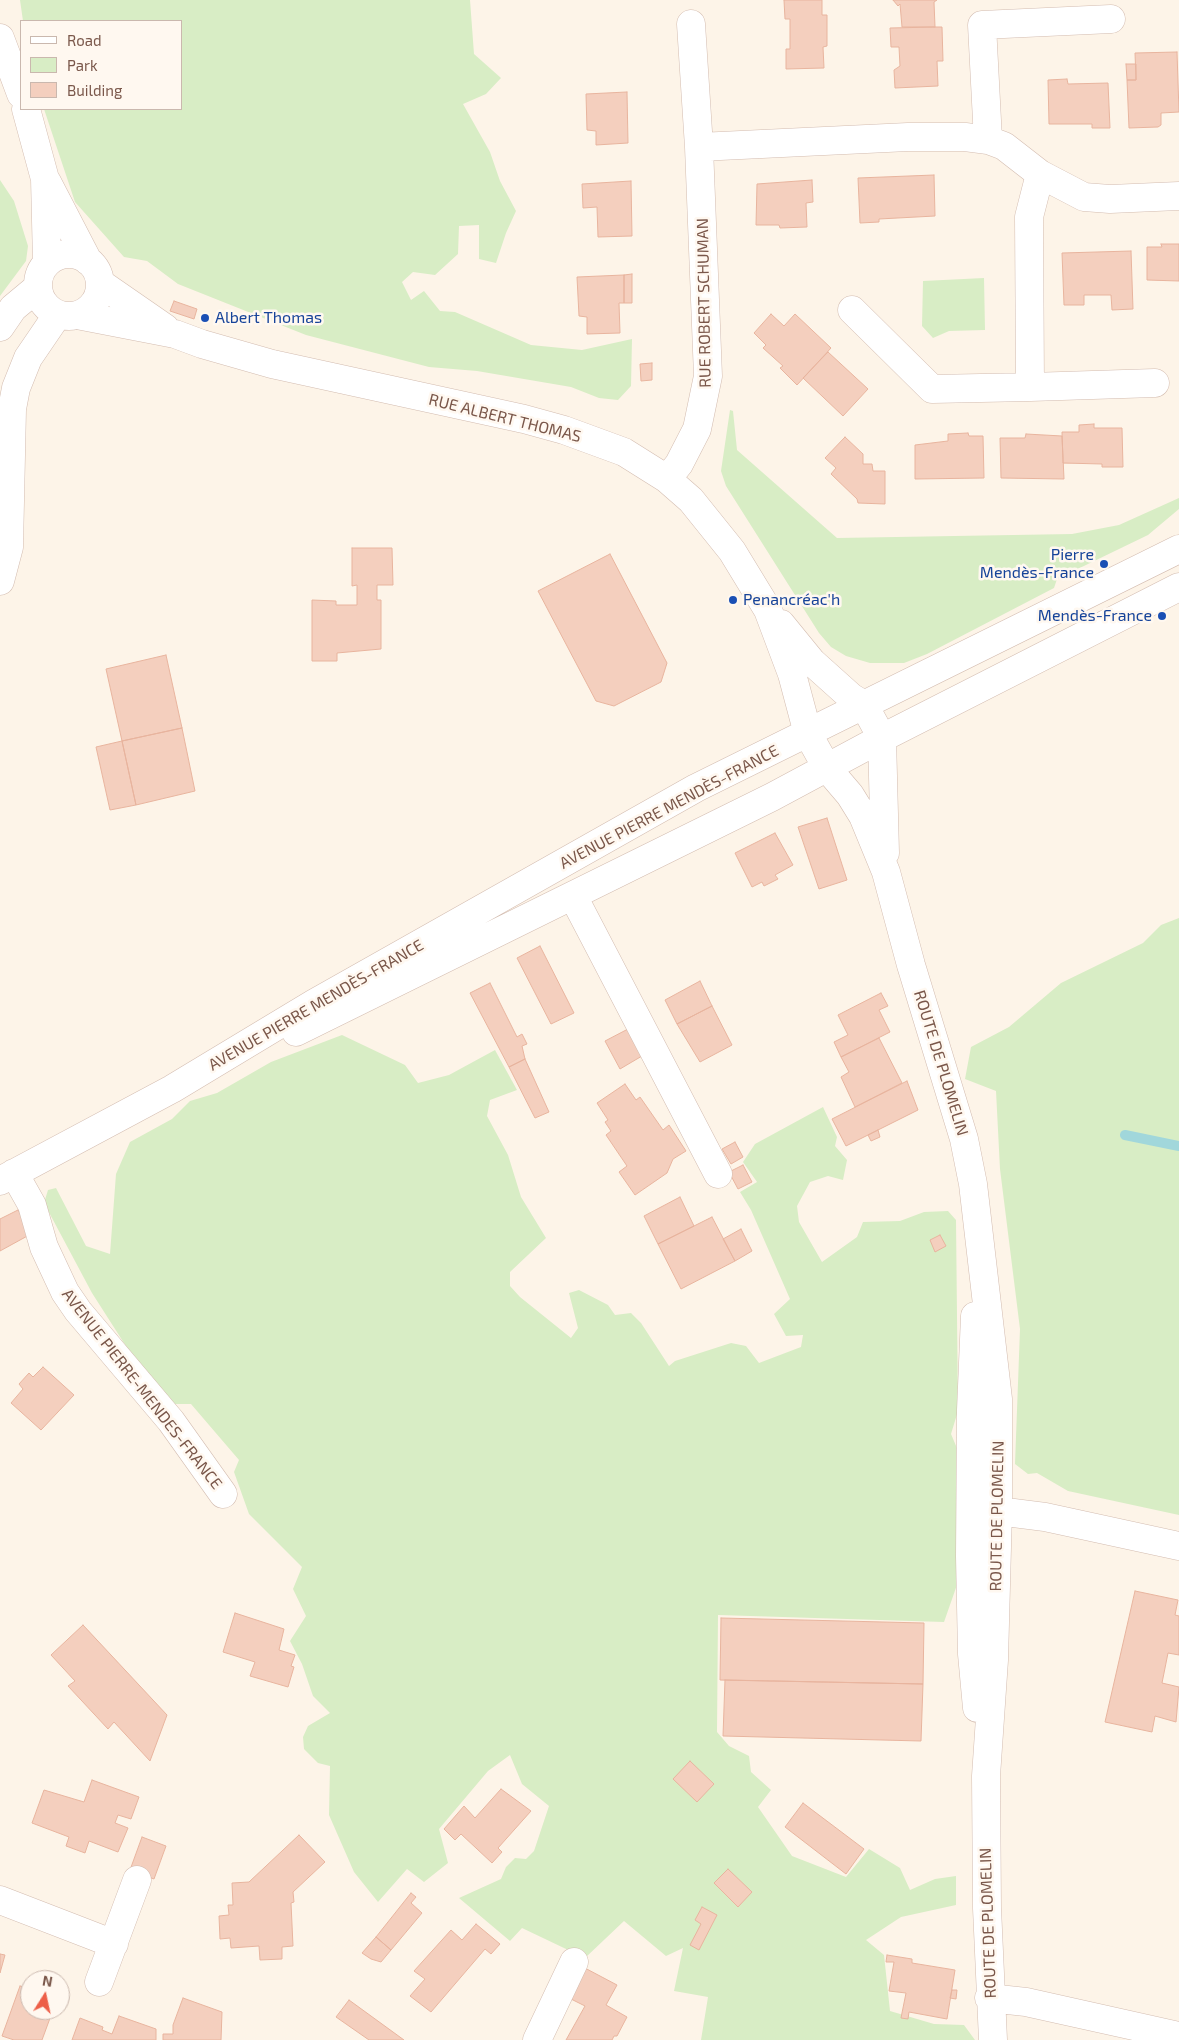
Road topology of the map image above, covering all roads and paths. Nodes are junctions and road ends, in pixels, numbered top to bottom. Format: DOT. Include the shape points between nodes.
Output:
graph roads {
  1 [pos="1111,20"];
  2 [pos="691,24"];
  3 [pos="0,38"];
  4 [pos="20,91"];
  5 [pos="26,110"];
  6 [pos="988,140"];
  7 [pos="699,147"];
  8 [pos="1040,174"];
  9 [pos="45,179"];
  10 [pos="1179,196"];
  11 [pos="47,262"];
  12 [pos="94,272"];
  13 [pos="37,288"];
  14 [pos="852,310"];
  15 [pos="67,315"];
  16 [pos="0,327"];
  17 [pos="175,334"];
  18 [pos="1154,382"];
  19 [pos="1030,387"];
  20 [pos="667,479"];
  21 [pos="1179,549"];
  22 [pos="0,581"];
  23 [pos="1179,586"];
  24 [pos="768,610"];
  25 [pos="864,705"];
  26 [pos="808,734"];
  27 [pos="882,738"];
  28 [pos="827,768"];
  29 [pos="886,872"];
  30 [pos="573,896"];
  31 [pos="172,1089"];
  32 [pos="718,1174"];
  33 [pos="7,1177"];
  34 [pos="980,1257"];
  35 [pos="223,1494"];
  36 [pos="970,1508"];
  37 [pos="998,1510"];
  38 [pos="1179,1546"];
  39 [pos="986,1776"];
  40 [pos="137,1880"];
  41 [pos="0,1900"];
  42 [pos="114,1944"];
  43 [pos="574,1962"];
  44 [pos="99,1982"];
  45 [pos="989,1998"];
  46 [pos="1179,2036"];
  47 [pos="537,2040"];
  48 [pos="993,2040"];
  1 -- 6 [label="street" via="982,25"];
  2 -- 7 [label="street, RUE ROBERT SCHUMAN"];
  3 -- 4 [label="street"];
  5 -- 9 [label="street, RUE ALBERT THOMAS"];
  6 -- 7 [label="street" via="940,136"];
  6 -- 8 [label="street" via="1004,146"];
  7 -- 20 [label="street, RUE ROBERT SCHUMAN" via="708,361 706,391 692,442"];
  8 -- 10 [label="street" via="1067,190 1094,199"];
  8 -- 19 [label="street" via="1029,217"];
  9 -- 11 [label="street, RUE ALBERT THOMAS"];
  9 -- 12 [label="street, RUE ALBERT THOMAS"];
  11 -- 12 [label="street" via="66,254 77,254"];
  11 -- 13 [label="street" via="41,270"];
  12 -- 15 [label="street" via="99,296 94,304 86,311"];
  12 -- 17 [label="street, RUE ALBERT THOMAS"];
  13 -- 15 [label="street" via="42,301"];
  13 -- 16 [label="street" via="13,308"];
  14 -- 19 [label="street" via="932,390"];
  15 -- 17 [label="street, RUE ALBERT THOMAS"];
  15 -- 22 [label="street" via="28,358 16,388 12,409 9,547"];
  17 -- 20 [label="street, RUE ALBERT THOMAS" via="265,362 564,430 624,452"];
  18 -- 19 [label="street"];
  20 -- 24 [label="street, RUE ALBERT THOMAS" via="719,532"];
  21 -- 25 [label="street, AVENUE PIERRE MENDÈS-FRANCE"];
  23 -- 27 [label="street, AVENUE PIERRE MENDÈS-FRANCE"];
  24 -- 25 [label="street, RUE ALBERT THOMAS" via="812,662"];
  24 -- 26 [label="street, RUE ALBERT THOMAS" via="792,674"];
  25 -- 26 [label="street, AVENUE PIERRE MENDÈS-FRANCE"];
  25 -- 27 [label="street, ROUTE DE PLOMELIN"];
  26 -- 28 [label="street, ROUTE DE PLOMELIN"];
  26 -- 31 [label="street, AVENUE PIERRE MENDÈS-FRANCE" via="696,788 313,1004"];
  27 -- 28 [label="street, AVENUE PIERRE MENDÈS-FRANCE"];
  27 -- 29 [label="street, ROUTE DE PLOMELIN"];
  28 -- 29 [label="street, ROUTE DE PLOMELIN" via="863,816"];
  28 -- 30 [label="street, AVENUE PIERRE MENDÈS-FRANCE"];
  29 -- 34 [label="street, ROUTE DE PLOMELIN" via="964,1139 973,1184"];
  30 -- 31 [label="street, AVENUE PIERRE MENDÈS-FRANCE" via="360,1003"];
  30 -- 32 [label="street, AVENUE PIERRE MENDÈS-FRANCE"];
  31 -- 33 [label="street, AVENUE PIERRE MENDÈS-FRANCE"];
  33 -- 35 [label="street, AVENUE PIERRE-MENDES-FRANCE" via="32,1205 44,1247 65,1292 171,1421"];
  34 -- 36 [label="street, ROUTE DE PLOMELIN" via="972,1371"];
  34 -- 37 [label="street, ROUTE DE PLOMELIN" via="998,1399"];
  36 -- 37 [label="street"];
  36 -- 39 [label="street, ROUTE DE PLOMELIN" via="972,1654"];
  37 -- 38 [label="street"];
  37 -- 39 [label="street, ROUTE DE PLOMELIN" via="994,1660"];
  39 -- 45 [label="street, ROUTE DE PLOMELIN"];
  40 -- 42 [label="street"];
  41 -- 42 [label="street"];
  42 -- 44 [label="street"];
  43 -- 47 [label="street"];
  45 -- 46 [label="street" via="1026,2002"];
  45 -- 48 [label="street, ROUTE DE PLOMELIN"];
}
